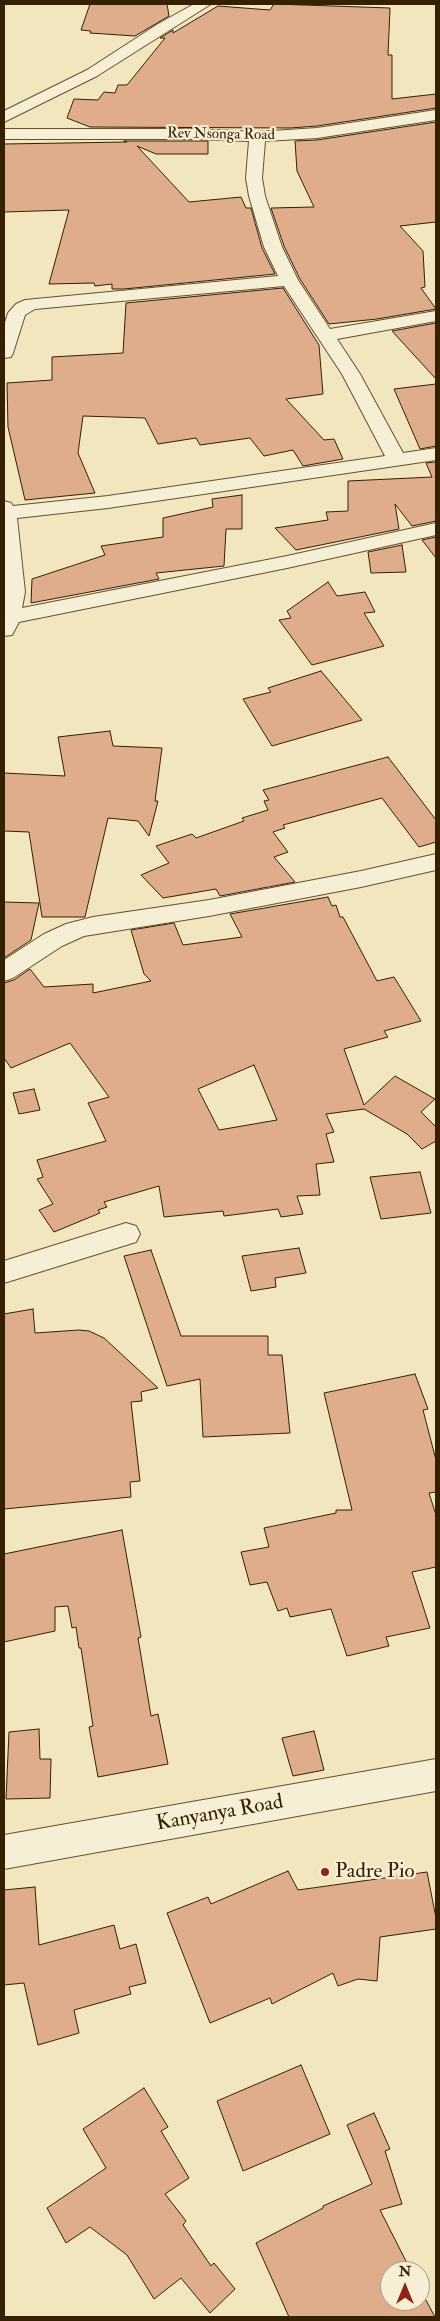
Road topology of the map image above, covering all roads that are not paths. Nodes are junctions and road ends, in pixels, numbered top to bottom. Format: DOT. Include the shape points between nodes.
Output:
graph roads {
  1 [pos="204,4"];
  2 [pos="436,115"];
  3 [pos="4,117"];
  4 [pos="4,134"];
  5 [pos="257,137"];
  6 [pos="289,280"];
  7 [pos="436,316"];
  8 [pos="326,335"];
  9 [pos="4,353"];
  10 [pos="436,454"];
  11 [pos="397,460"];
  12 [pos="4,511"];
  13 [pos="436,529"];
  14 [pos="7,623"];
  15 [pos="436,862"];
  16 [pos="4,972"];
  17 [pos="126,1234"];
  18 [pos="4,1272"];
  19 [pos="436,1775"];
  20 [pos="4,1852"];
  1 -- 3 [label="street" via="92,74"];
  2 -- 5 [label="street, Rev Nsonga Road" via="317,133"];
  4 -- 5 [label="street, Rev Nsonga Road"];
  5 -- 6 [label="street" via="254,178 257,196 273,247"];
  6 -- 8 [label="street"];
  6 -- 9 [label="street" via="31,304 17,313"];
  7 -- 8 [label="street"];
  8 -- 11 [label="street"];
  10 -- 11 [label="street"];
  11 -- 12 [label="street" via="108,502"];
  12 -- 14 [label="street" via="14,592"];
  13 -- 14 [label="street"];
  15 -- 16 [label="street" via="209,908 93,925 53,940"];
  17 -- 18 [label="street"];
  19 -- 20 [label="street, Kanyanya Road"];
}
